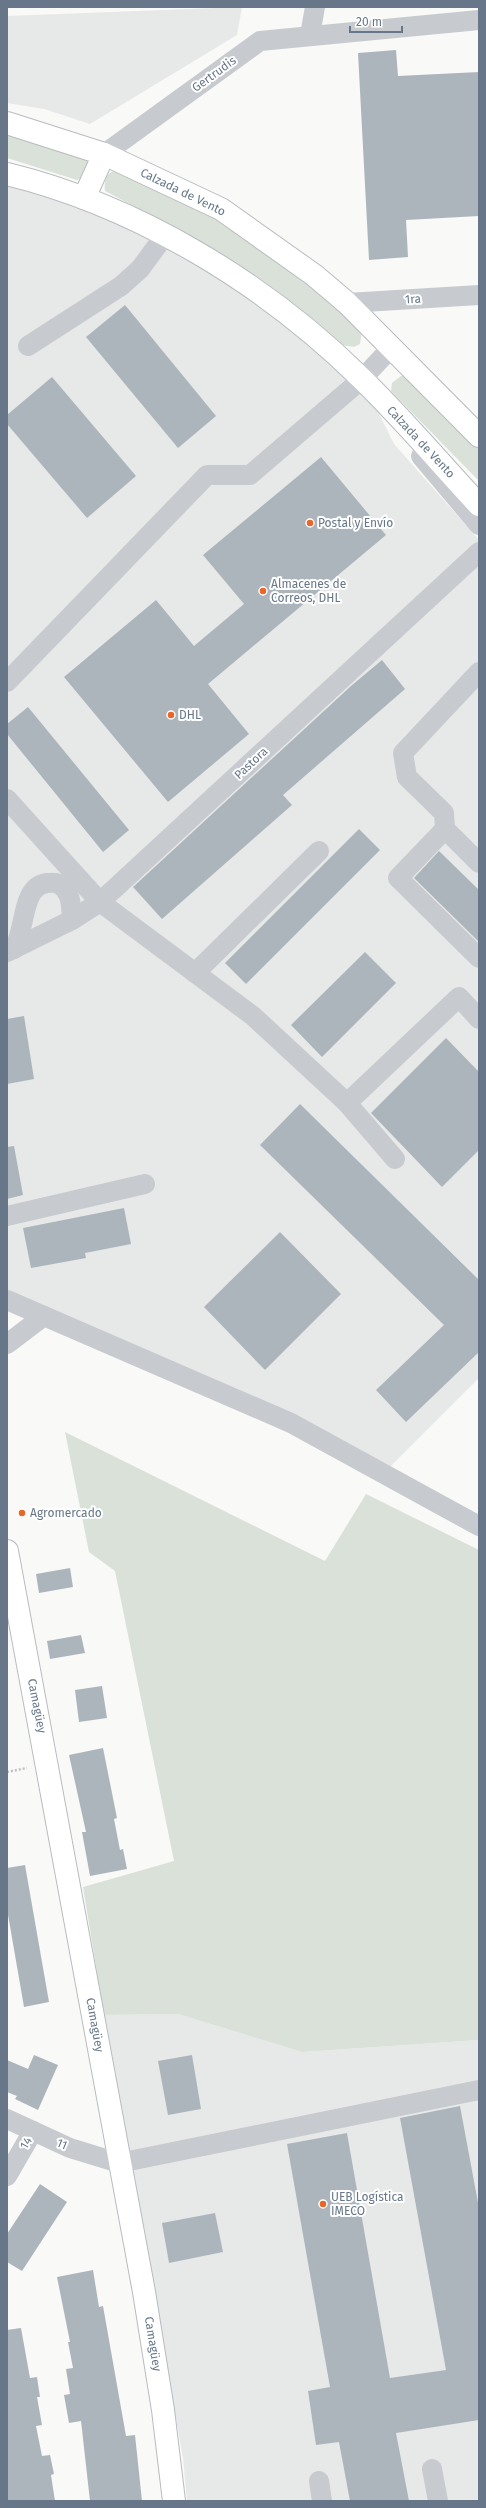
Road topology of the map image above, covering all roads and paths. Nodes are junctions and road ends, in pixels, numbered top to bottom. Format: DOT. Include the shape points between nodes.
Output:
graph roads {
  1 [pos="315,7"];
  2 [pos="479,20"];
  3 [pos="310,35"];
  4 [pos="7,124"];
  5 [pos="104,154"];
  6 [pos="7,174"];
  7 [pos="84,198"];
  8 [pos="165,235"];
  9 [pos="479,295"];
  10 [pos="347,304"];
  11 [pos="28,346"];
  12 [pos="391,348"];
  13 [pos="362,379"];
  14 [pos="409,430"];
  15 [pos="479,436"];
  16 [pos="479,505"];
  17 [pos="479,525"];
  18 [pos="479,552"];
  19 [pos="479,672"];
  20 [pos="7,682"];
  21 [pos="7,799"];
  22 [pos="445,830"];
  23 [pos="319,852"];
  24 [pos="479,863"];
  25 [pos="100,902"];
  26 [pos="72,920"];
  27 [pos="11,951"];
  28 [pos="479,958"];
  29 [pos="195,973"];
  30 [pos="479,1019"];
  31 [pos="347,1103"];
  32 [pos="394,1159"];
  33 [pos="145,1184"];
  34 [pos="7,1216"];
  35 [pos="7,1300"];
  36 [pos="44,1316"];
  37 [pos="7,1344"];
  38 [pos="479,1526"];
  39 [pos="7,1551"];
  40 [pos="479,2090"];
  41 [pos="7,2119"];
  42 [pos="33,2131"];
  43 [pos="120,2163"];
  44 [pos="7,2176"];
  45 [pos="432,2469"];
  46 [pos="319,2481"];
  47 [pos="174,2501"];
  48 [pos="322,2501"];
  49 [pos="438,2501"];
  1 -- 3 [label="street"];
  2 -- 3 [label="street, Gertrudis"];
  3 -- 5 [label="street, Gertrudis" via="260,41"];
  4 -- 5 [label="main road, Calzada de Vento"];
  5 -- 7 [label="main road"];
  5 -- 10 [label="main road, Calzada de Vento" via="221,209 308,271"];
  6 -- 7 [label="main road, Calzada de Vento"];
  7 -- 8 [label="main road, Calzada de Vento"];
  8 -- 11 [label="street" via="140,269 121,286"];
  8 -- 13 [label="main road, Calzada de Vento" via="203,255 271,301 323,342"];
  9 -- 10 [label="street, 1ra"];
  10 -- 12 [label="main road, Calzada de Vento"];
  12 -- 13 [label="street"];
  12 -- 15 [label="main road, Calzada de Vento"];
  13 -- 14 [label="main road, Calzada de Vento"];
  13 -- 20 [label="street" via="250,475 207,475"];
  14 -- 16 [label="main road, Calzada de Vento"];
  14 -- 17 [label="street" via="418,452"];
  18 -- 25 [label="street, Pastora"];
  19 -- 22 [label="street" via="403,753 407,777 444,813"];
  21 -- 25 [label="street"];
  22 -- 24 [label="street"];
  22 -- 28 [label="street" via="398,878"];
  23 -- 29 [label="street"];
  25 -- 26 [label="street, Pastora"];
  25 -- 29 [label="street"];
  26 -- 27 [label="street, Pastora"];
  26 -- 27 [label="street" via="70,896 64,888 56,883 40,884 32,889 20,939"];
  29 -- 31 [label="street" via="253,1016"];
  30 -- 31 [label="street" via="459,997"];
  31 -- 32 [label="street"];
  33 -- 34 [label="street"];
  35 -- 36 [label="street"];
  36 -- 37 [label="street"];
  36 -- 38 [label="street" via="291,1423"];
  39 -- 43 [label="main road, Camagüey"];
  40 -- 43 [label="street"];
  41 -- 42 [label="street, 11"];
  42 -- 43 [label="street, 11" via="70,2148"];
  42 -- 44 [label="street, 14"];
  43 -- 47 [label="main road, Camagüey" via="163,2410"];
  45 -- 49 [label="street"];
  46 -- 48 [label="street"];
}
